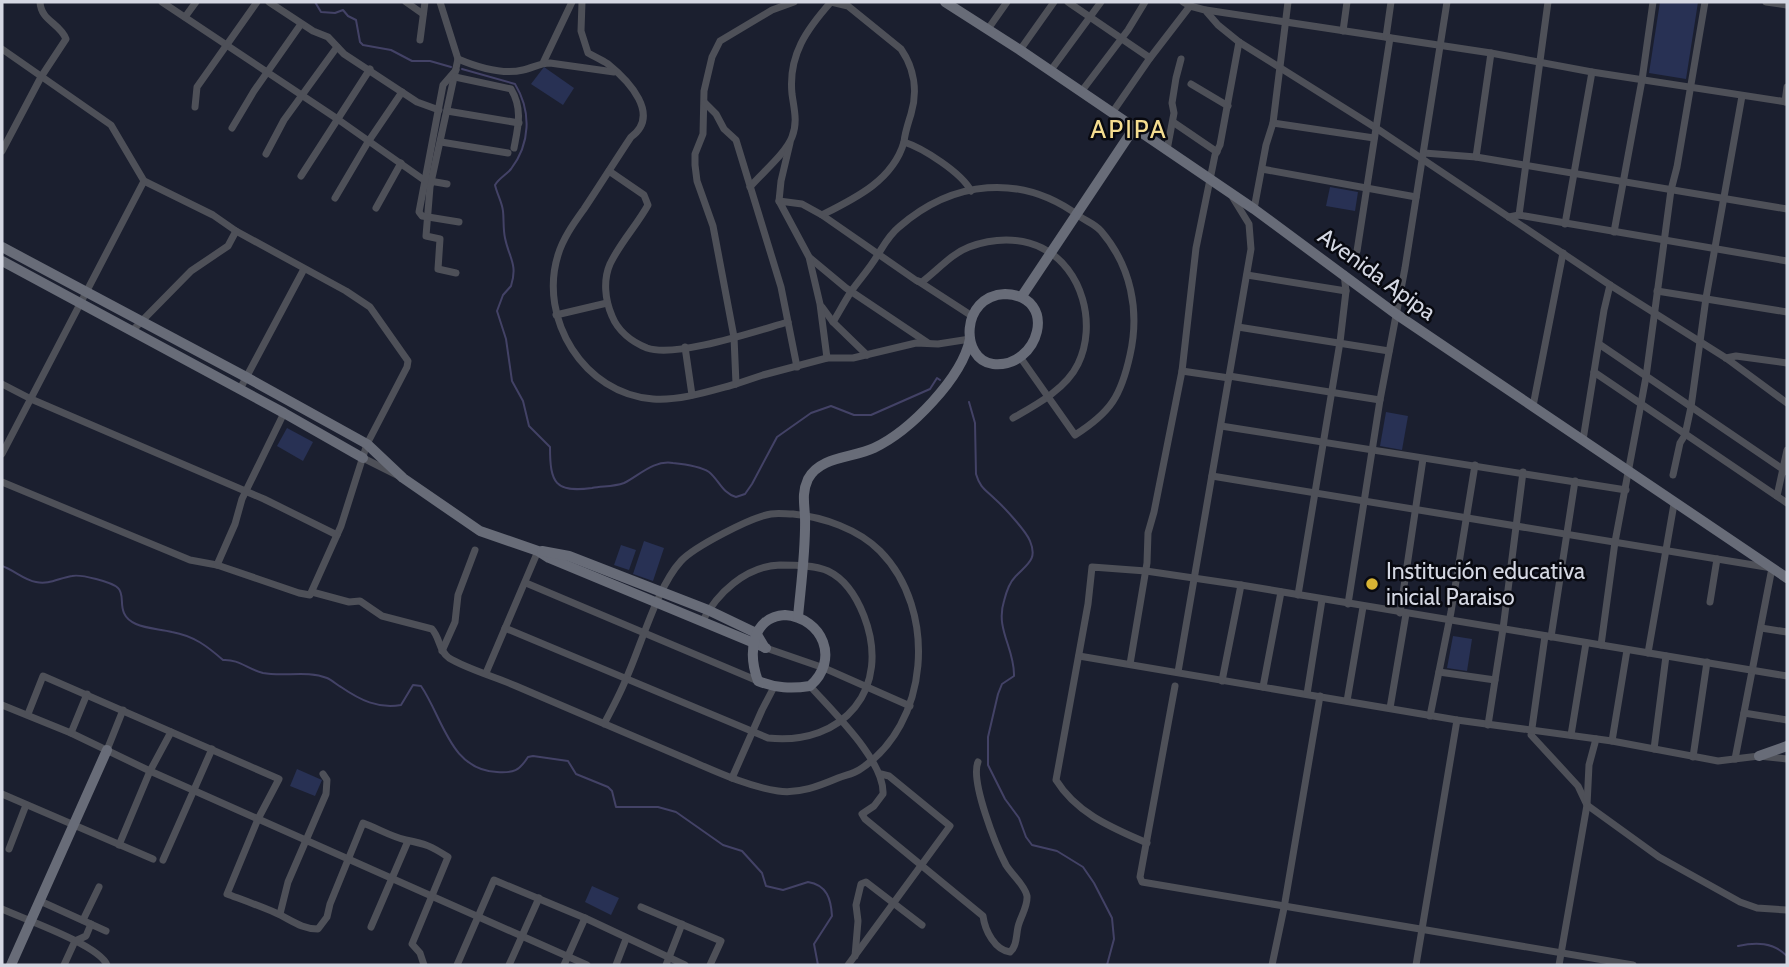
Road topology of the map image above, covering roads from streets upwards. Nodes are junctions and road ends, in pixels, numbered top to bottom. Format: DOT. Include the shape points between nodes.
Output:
graph roads {
  1 [pos="40,2"];
  2 [pos="196,2"];
  3 [pos="257,2"];
  4 [pos="269,2"];
  5 [pos="406,2"];
  6 [pos="425,2"];
  7 [pos="440,2"];
  8 [pos="572,2"];
  9 [pos="582,2"];
  10 [pos="794,2"];
  11 [pos="831,2"];
  12 [pos="944,2"];
  13 [pos="1007,2"];
  14 [pos="1054,2"];
  15 [pos="1068,2"];
  16 [pos="1101,2"];
  17 [pos="1146,2"];
  18 [pos="1288,2"];
  19 [pos="1347,2"];
  20 [pos="1391,2"];
  21 [pos="1447,2"];
  22 [pos="1548,2"];
  23 [pos="1653,2"];
  24 [pos="1705,2"];
  25 [pos="1766,2"];
  26 [pos="167,3"];
  27 [pos="1188,3"];
  28 [pos="1787,5"];
  29 [pos="959,6"];
  30 [pos="1205,10"];
  31 [pos="424,14"];
  32 [pos="186,17"];
  33 [pos="1091,17"];
  34 [pos="1285,22"];
  35 [pos="301,24"];
  36 [pos="988,29"];
  37 [pos="1343,31"];
  38 [pos="1122,37"];
  39 [pos="1388,38"];
  40 [pos="420,40"];
  41 [pos="1239,42"];
  42 [pos="227,45"];
  43 [pos="1440,46"];
  44 [pos="337,47"];
  45 [pos="2,49"];
  46 [pos="1020,50"];
  47 [pos="1491,53"];
  48 [pos="1150,58"];
  49 [pos="458,59"];
  50 [pos="1181,59"];
  51 [pos="543,63"];
  52 [pos="1541,63"];
  53 [pos="1281,66"];
  54 [pos="370,69"];
  55 [pos="1051,70"];
  56 [pos="614,72"];
  57 [pos="1591,72"];
  58 [pos="268,73"];
  59 [pos="456,73"];
  60 [pos="41,77"];
  61 [pos="1642,80"];
  62 [pos="1191,83"];
  63 [pos="1690,87"];
  64 [pos="1787,87"];
  65 [pos="402,92"];
  66 [pos="1082,92"];
  67 [pos="303,95"];
  68 [pos="1742,96"];
  69 [pos="1786,102"];
  70 [pos="705,103"];
  71 [pos="1228,106"];
  72 [pos="195,107"];
  73 [pos="443,110"];
  74 [pos="1112,113"];
  75 [pos="336,118"];
  76 [pos="1172,122"];
  77 [pos="1273,123"];
  78 [pos="519,124"];
  79 [pos="232,128"];
  80 [pos="1134,128"];
  81 [pos="1376,128"];
  82 [pos="1374,138"];
  83 [pos="791,140"];
  84 [pos="368,142"];
  85 [pos="441,142"];
  86 [pos="904,142"];
  87 [pos="1167,150"];
  88 [pos="2,152"];
  89 [pos="1217,152"];
  90 [pos="266,154"];
  91 [pos="1423,156"];
  92 [pos="1476,157"];
  93 [pos="401,163"];
  94 [pos="1526,166"];
  95 [pos="1262,169"];
  96 [pos="608,171"];
  97 [pos="1574,175"];
  98 [pos="301,176"];
  99 [pos="1210,180"];
  100 [pos="1624,180"];
  101 [pos="144,181"];
  102 [pos="427,181"];
  103 [pos="447,184"];
  104 [pos="750,187"];
  105 [pos="1367,188"];
  106 [pos="1671,190"];
  107 [pos="971,191"];
  108 [pos="1229,192"];
  109 [pos="1416,197"];
  110 [pos="335,198"];
  111 [pos="1723,198"];
  112 [pos="779,201"];
  113 [pos="376,208"];
  114 [pos="1254,209"];
  115 [pos="1787,209"];
  116 [pos="822,215"];
  117 [pos="1077,215"];
  118 [pos="1519,215"];
  119 [pos="426,216"];
  120 [pos="1508,217"];
  121 [pos="459,222"];
  122 [pos="1565,224"];
  123 [pos="236,231"];
  124 [pos="1614,232"];
  125 [pos="1664,240"];
  126 [pos="2,247"];
  127 [pos="1715,249"];
  128 [pos="1357,251"];
  129 [pos="1050,253"];
  130 [pos="1563,253"];
  131 [pos="878,255"];
  132 [pos="809,257"];
  133 [pos="2,261"];
  134 [pos="1787,261"];
  135 [pos="304,269"];
  136 [pos="456,273"];
  137 [pos="1344,274"];
  138 [pos="1247,275"];
  139 [pos="917,281"];
  140 [pos="1610,285"];
  141 [pos="851,291"];
  142 [pos="1346,291"];
  143 [pos="1657,291"];
  144 [pos="86,292"];
  145 [pos="1022,296"];
  146 [pos="1706,298"];
  147 [pos="81,302"];
  148 [pos="607,303"];
  149 [pos="820,304"];
  150 [pos="1787,312"];
  151 [pos="1396,314"];
  152 [pos="1654,314"];
  153 [pos="556,315"];
  154 [pos="972,316"];
  155 [pos="139,321"];
  156 [pos="788,322"];
  157 [pos="833,323"];
  158 [pos="1238,327"];
  159 [pos="132,331"];
  160 [pos="734,337"];
  161 [pos="970,339"];
  162 [pos="1340,342"];
  163 [pos="929,344"];
  164 [pos="1599,344"];
  165 [pos="1700,344"];
  166 [pos="685,347"];
  167 [pos="1389,351"];
  168 [pos="867,355"];
  169 [pos="1020,357"];
  170 [pos="827,358"];
  171 [pos="1726,358"];
  172 [pos="1787,363"];
  173 [pos="797,367"];
  174 [pos="1182,371"];
  175 [pos="1594,372"];
  176 [pos="246,377"];
  177 [pos="1229,377"];
  178 [pos="1646,377"];
  179 [pos="2,384"];
  180 [pos="736,384"];
  181 [pos="240,389"];
  182 [pos="1331,393"];
  183 [pos="692,395"];
  184 [pos="1049,396"];
  185 [pos="31,399"];
  186 [pos="1380,400"];
  187 [pos="1787,403"];
  188 [pos="1640,404"];
  189 [pos="1533,406"];
  190 [pos="1691,407"];
  191 [pos="284,413"];
  192 [pos="1013,418"];
  193 [pos="1221,426"];
  194 [pos="1685,435"];
  195 [pos="1583,440"];
  196 [pos="1322,443"];
  197 [pos="367,444"];
  198 [pos="1787,450"];
  199 [pos="1371,451"];
  200 [pos="2,454"];
  201 [pos="363,458"];
  202 [pos="1423,459"];
  203 [pos="1475,465"];
  204 [pos="1628,471"];
  205 [pos="1786,471"];
  206 [pos="1523,472"];
  207 [pos="1673,475"];
  208 [pos="1212,476"];
  209 [pos="403,478"];
  210 [pos="1575,481"];
  211 [pos="2,482"];
  212 [pos="1626,490"];
  213 [pos="246,491"];
  214 [pos="1314,493"];
  215 [pos="1777,496"];
  216 [pos="1365,502"];
  217 [pos="1787,503"];
  218 [pos="1674,504"];
  219 [pos="1415,509"];
  220 [pos="805,515"];
  221 [pos="1467,517"];
  222 [pos="1517,526"];
  223 [pos="1566,534"];
  224 [pos="337,535"];
  225 [pos="1615,542"];
  226 [pos="475,550"];
  227 [pos="538,551"];
  228 [pos="1666,551"];
  229 [pos="1717,559"];
  230 [pos="217,565"];
  231 [pos="802,566"];
  232 [pos="1772,568"];
  233 [pos="1146,571"];
  234 [pos="1787,578"];
  235 [pos="1196,579"];
  236 [pos="526,583"];
  237 [pos="1241,585"];
  238 [pos="312,592"];
  239 [pos="662,592"];
  240 [pos="1281,592"];
  241 [pos="1298,595"];
  242 [pos="1322,600"];
  243 [pos="1710,602"];
  244 [pos="657,604"];
  245 [pos="1348,604"];
  246 [pos="1363,607"];
  247 [pos="708,610"];
  248 [pos="1403,613"];
  249 [pos="798,617"];
  250 [pos="1448,621"];
  251 [pos="702,622"];
  252 [pos="505,628"];
  253 [pos="1761,628"];
  254 [pos="1503,629"];
  255 [pos="1787,632"];
  256 [pos="645,633"];
  257 [pos="1548,637"];
  258 [pos="755,638"];
  259 [pos="1586,643"];
  260 [pos="1601,645"];
  261 [pos="766,648"];
  262 [pos="1627,650"];
  263 [pos="442,651"];
  264 [pos="1648,653"];
  265 [pos="1079,656"];
  266 [pos="1666,656"];
  267 [pos="1707,662"];
  268 [pos="1130,664"];
  269 [pos="824,668"];
  270 [pos="1752,670"];
  271 [pos="1178,672"];
  272 [pos="1438,672"];
  273 [pos="486,673"];
  274 [pos="1787,676"];
  275 [pos="626,679"];
  276 [pos="1495,680"];
  277 [pos="758,681"];
  278 [pos="1222,681"];
  279 [pos="810,686"];
  280 [pos="1175,686"];
  281 [pos="774,687"];
  282 [pos="867,687"];
  283 [pos="1263,687"];
  284 [pos="87,694"];
  285 [pos="1307,694"];
  286 [pos="1320,696"];
  287 [pos="1347,701"];
  288 [pos="2,705"];
  289 [pos="910,706"];
  290 [pos="1390,708"];
  291 [pos="123,710"];
  292 [pos="1744,713"];
  293 [pos="28,714"];
  294 [pos="1430,716"];
  295 [pos="1457,720"];
  296 [pos="1787,720"];
  297 [pos="841,722"];
  298 [pos="604,724"];
  299 [pos="1488,725"];
  300 [pos="1530,730"];
  301 [pos="171,732"];
  302 [pos="71,733"];
  303 [pos="751,733"];
  304 [pos="1572,735"];
  305 [pos="1596,739"];
  306 [pos="1612,741"];
  307 [pos="1787,746"];
  308 [pos="212,749"];
  309 [pos="1654,749"];
  310 [pos="107,750"];
  311 [pos="1759,755"];
  312 [pos="1693,757"];
  313 [pos="872,758"];
  314 [pos="1735,758"];
  315 [pos="1787,759"];
  316 [pos="978,762"];
  317 [pos="150,771"];
  318 [pos="323,774"];
  319 [pos="881,774"];
  320 [pos="732,778"];
  321 [pos="193,790"];
  322 [pos="2,794"];
  323 [pos="26,805"];
  324 [pos="1587,805"];
  325 [pos="258,818"];
  326 [pos="74,825"];
  327 [pos="306,840"];
  328 [pos="408,841"];
  329 [pos="1147,843"];
  330 [pos="119,845"];
  331 [pos="9,849"];
  332 [pos="348,858"];
  333 [pos="153,859"];
  334 [pos="163,860"];
  335 [pos="921,865"];
  336 [pos="390,877"];
  337 [pos="99,887"];
  338 [pos="433,896"];
  339 [pos="540,898"];
  340 [pos="40,901"];
  341 [pos="895,904"];
  342 [pos="640,906"];
  343 [pos="1284,908"];
  344 [pos="2,909"];
  345 [pos="1787,910"];
  346 [pos="280,914"];
  347 [pos="585,918"];
  348 [pos="480,919"];
  349 [pos="31,922"];
  350 [pos="87,922"];
  351 [pos="682,924"];
  352 [pos="922,925"];
  353 [pos="371,927"];
  354 [pos="1422,930"];
  355 [pos="106,931"];
  356 [pos="522,937"];
  357 [pos="626,939"];
  358 [pos="75,941"];
  359 [pos="1561,954"];
  360 [pos="568,957"];
  361 [pos="855,957"];
  362 [pos="667,961"];
  363 [pos="11,965"];
  364 [pos="64,965"];
  365 [pos="107,965"];
  366 [pos="424,965"];
  367 [pos="457,965"];
  368 [pos="509,965"];
  369 [pos="564,965"];
  370 [pos="587,965"];
  371 [pos="616,965"];
  372 [pos="685,965"];
  373 [pos="710,965"];
  374 [pos="848,965"];
  375 [pos="1272,965"];
  376 [pos="1416,965"];
  377 [pos="1559,965"];
  378 [pos="1633,965"];
  1 -- 60 [label="street" via="46,19 66,39"];
  2 -- 32 [label="street"];
  3 -- 42 [label="street"];
  4 -- 35 [label="street"];
  5 -- 31 [label="street"];
  6 -- 31 [label="street"];
  7 -- 49 [label="street"];
  8 -- 51 [label="street"];
  9 -- 56 [label="street" via="585,47"];
  10 -- 70 [label="street" via="720,41 712,57"];
  11 -- 83 [label="street" via="803,37 795,59 792,90 796,120"];
  11 -- 86 [label="street" via="848,6 906,57 913,71 914,103"];
  12 -- 29 [label="street, Avenida Apipa"];
  13 -- 36 [label="street"];
  14 -- 46 [label="street"];
  15 -- 33 [label="street"];
  16 -- 33 [label="street"];
  17 -- 38 [label="street"];
  18 -- 34 [label="street"];
  19 -- 37 [label="street"];
  20 -- 39 [label="street"];
  21 -- 43 [label="street"];
  22 -- 52 [label="street"];
  23 -- 61 [label="street"];
  24 -- 63 [label="street"];
  25 -- 28 [label="street"];
  26 -- 32 [label="street"];
  27 -- 30 [label="street"];
  27 -- 48 [label="street"];
  29 -- 36 [label="street, Avenida Apipa"];
  30 -- 34 [label="street"];
  30 -- 41 [label="street"];
  31 -- 40 [label="street"];
  32 -- 42 [label="street"];
  33 -- 38 [label="street"];
  33 -- 55 [label="street"];
  34 -- 37 [label="street"];
  34 -- 53 [label="street"];
  35 -- 44 [label="street" via="328,37"];
  35 -- 58 [label="street"];
  36 -- 46 [label="street, Avenida Apipa"];
  37 -- 39 [label="street"];
  38 -- 48 [label="street"];
  38 -- 66 [label="street"];
  39 -- 43 [label="street"];
  39 -- 81 [label="street"];
  41 -- 53 [label="street"];
  41 -- 71 [label="street"];
  42 -- 58 [label="street"];
  42 -- 72 [label="street" via="197,87"];
  43 -- 47 [label="street"];
  43 -- 91 [label="street"];
  44 -- 54 [label="street"];
  44 -- 67 [label="street"];
  45 -- 60 [label="street"];
  46 -- 55 [label="street, Avenida Apipa"];
  47 -- 52 [label="street"];
  47 -- 92 [label="street"];
  48 -- 74 [label="street"];
  49 -- 51 [label="street" via="505,72"];
  49 -- 59 [label="street"];
  50 -- 76 [label="street"];
  51 -- 56 [label="street"];
  52 -- 57 [label="street"];
  52 -- 94 [label="street"];
  53 -- 77 [label="street"];
  53 -- 81 [label="street"];
  54 -- 65 [label="street"];
  54 -- 75 [label="street"];
  55 -- 66 [label="street, Avenida Apipa"];
  56 -- 96 [label="street" via="645,109 642,126"];
  57 -- 61 [label="street"];
  57 -- 97 [label="street"];
  58 -- 67 [label="street"];
  58 -- 79 [label="street"];
  59 -- 73 [label="street" via="443,85"];
  59 -- 78 [label="street" via="511,89"];
  60 -- 88 [label="street"];
  60 -- 101 [label="street" via="111,125"];
  61 -- 63 [label="street"];
  61 -- 100 [label="street"];
  62 -- 71 [label="street"];
  63 -- 68 [label="street"];
  63 -- 106 [label="street"];
  64 -- 69 [label="street"];
  65 -- 73 [label="street" via="425,106"];
  65 -- 84 [label="street"];
  66 -- 74 [label="street, Avenida Apipa"];
  67 -- 75 [label="street"];
  67 -- 90 [label="street"];
  68 -- 69 [label="street"];
  68 -- 111 [label="street"];
  70 -- 104 [label="street" via="736,140"];
  70 -- 160 [label="street" via="695,165 713,226"];
  71 -- 89 [label="street"];
  73 -- 78 [label="street"];
  73 -- 85 [label="street"];
  73 -- 102 [label="street"];
  74 -- 80 [label="street, Avenida Apipa"];
  75 -- 84 [label="street"];
  75 -- 98 [label="street"];
  76 -- 87 [label="street"];
  76 -- 89 [label="street"];
  77 -- 82 [label="street"];
  77 -- 95 [label="street"];
  78 -- 85 [label="street" via="511,151"];
  80 -- 87 [label="street, Avenida Apipa"];
  80 -- 117 [label="street"];
  81 -- 82 [label="street"];
  81 -- 91 [label="street"];
  82 -- 105 [label="street"];
  83 -- 104 [label="street"];
  83 -- 112 [label="street"];
  84 -- 93 [label="street"];
  84 -- 110 [label="street"];
  85 -- 102 [label="street"];
  86 -- 107 [label="street" via="944,165"];
  86 -- 116 [label="street" via="875,185"];
  87 -- 99 [label="street, Avenida Apipa"];
  89 -- 99 [label="street"];
  91 -- 92 [label="street"];
  91 -- 109 [label="street"];
  91 -- 120 [label="street"];
  92 -- 94 [label="street"];
  93 -- 102 [label="street"];
  93 -- 113 [label="street"];
  94 -- 97 [label="street"];
  94 -- 118 [label="street"];
  95 -- 105 [label="street"];
  95 -- 114 [label="street"];
  96 -- 148 [label="street" via="644,195 649,205 610,265"];
  96 -- 153 [label="street" via="561,246 554,273"];
  97 -- 100 [label="street"];
  97 -- 122 [label="street"];
  99 -- 108 [label="street, Avenida Apipa"];
  99 -- 174 [label="street" via="1196,248"];
  100 -- 106 [label="street"];
  100 -- 124 [label="street"];
  101 -- 123 [label="street"];
  101 -- 144 [label="street"];
  102 -- 103 [label="street"];
  102 -- 119 [label="street"];
  104 -- 156 [label="street"];
  105 -- 109 [label="street"];
  105 -- 128 [label="street"];
  106 -- 111 [label="street"];
  106 -- 125 [label="street"];
  107 -- 117 [label="street" via="1027,189"];
  107 -- 131 [label="street" via="946,197 907,220"];
  108 -- 114 [label="street, Avenida Apipa"];
  108 -- 138 [label="street" via="1249,224"];
  109 -- 151 [label="street"];
  111 -- 115 [label="street"];
  111 -- 127 [label="street"];
  112 -- 116 [label="street" via="802,204"];
  112 -- 132 [label="street"];
  114 -- 137 [label="street, Avenida Apipa"];
  116 -- 131 [label="street"];
  117 -- 129 [label="street"];
  117 -- 184 [label="street" via="1100,229 1123,266 1135,313 1134,338 1119,394 1092,424 1075,435"];
  118 -- 120 [label="street"];
  118 -- 122 [label="street"];
  119 -- 121 [label="street"];
  119 -- 136 [label="street" via="426,236 440,239 438,269"];
  120 -- 130 [label="street"];
  122 -- 124 [label="street"];
  123 -- 135 [label="street"];
  123 -- 155 [label="street" via="228,246 191,271"];
  124 -- 125 [label="street"];
  125 -- 127 [label="street"];
  125 -- 143 [label="street"];
  126 -- 144 [label="street"];
  127 -- 134 [label="street"];
  127 -- 146 [label="street"];
  129 -- 139 [label="street" via="1016,241 980,243"];
  129 -- 145 [label="street"];
  129 -- 184 [label="street" via="1079,288 1087,325 1077,366"];
  130 -- 140 [label="street"];
  130 -- 189 [label="street"];
  131 -- 139 [label="street"];
  131 -- 141 [label="street"];
  132 -- 141 [label="street"];
  132 -- 149 [label="street"];
  133 -- 147 [label="street"];
  135 -- 176 [label="street"];
  135 -- 197 [label="street" via="370,307 408,361"];
  137 -- 142 [label="street"];
  137 -- 151 [label="street, Avenida Apipa"];
  138 -- 142 [label="street"];
  138 -- 158 [label="street"];
  139 -- 154 [label="street"];
  140 -- 152 [label="street"];
  140 -- 164 [label="street"];
  141 -- 157 [label="street"];
  141 -- 163 [label="street"];
  142 -- 162 [label="street"];
  143 -- 146 [label="street"];
  143 -- 152 [label="street"];
  144 -- 147 [label="street"];
  144 -- 155 [label="street"];
  145 -- 154 [label="street" via="987,297"];
  145 -- 169 [label="street" via="1035,309 1038,326 1034,343"];
  146 -- 150 [label="street"];
  146 -- 165 [label="street"];
  147 -- 159 [label="street"];
  147 -- 185 [label="street"];
  148 -- 153 [label="street"];
  148 -- 166 [label="street" via="616,325 633,340 656,350"];
  149 -- 157 [label="street"];
  149 -- 170 [label="street"];
  151 -- 167 [label="street"];
  151 -- 189 [label="street, Avenida Apipa"];
  152 -- 165 [label="street"];
  152 -- 178 [label="street"];
  153 -- 183 [label="street" via="569,347 591,373 611,386 652,399"];
  154 -- 161 [label="street"];
  155 -- 159 [label="street"];
  155 -- 176 [label="street"];
  156 -- 160 [label="street"];
  156 -- 173 [label="street"];
  157 -- 168 [label="street"];
  158 -- 162 [label="street"];
  158 -- 177 [label="street"];
  159 -- 181 [label="street"];
  160 -- 166 [label="street"];
  160 -- 180 [label="street"];
  161 -- 163 [label="street"];
  161 -- 169 [label="street" via="988,363"];
  161 -- 220 [label="street" via="956,370 918,418 876,447 831,461 810,476 803,493"];
  162 -- 167 [label="street"];
  162 -- 182 [label="street"];
  163 -- 168 [label="street"];
  164 -- 175 [label="street"];
  164 -- 178 [label="street"];
  165 -- 171 [label="street"];
  165 -- 190 [label="street"];
  166 -- 183 [label="street"];
  167 -- 186 [label="street"];
  168 -- 170 [label="street"];
  169 -- 184 [label="street"];
  170 -- 173 [label="street"];
  171 -- 172 [label="street"];
  171 -- 187 [label="street"];
  173 -- 180 [label="street"];
  174 -- 177 [label="street"];
  174 -- 233 [label="street" via="1148,533"];
  175 -- 188 [label="street"];
  175 -- 195 [label="street"];
  176 -- 181 [label="street"];
  176 -- 197 [label="street"];
  177 -- 182 [label="street"];
  177 -- 193 [label="street"];
  178 -- 188 [label="street"];
  178 -- 190 [label="street"];
  179 -- 185 [label="street"];
  180 -- 183 [label="street"];
  181 -- 191 [label="street"];
  182 -- 186 [label="street"];
  182 -- 196 [label="street"];
  184 -- 192 [label="street"];
  185 -- 200 [label="street"];
  185 -- 213 [label="street"];
  186 -- 199 [label="street"];
  188 -- 194 [label="street"];
  188 -- 204 [label="street"];
  189 -- 195 [label="street, Avenida Apipa"];
  190 -- 194 [label="street"];
  190 -- 205 [label="street"];
  191 -- 201 [label="street"];
  191 -- 213 [label="street"];
  193 -- 196 [label="street"];
  193 -- 208 [label="street"];
  194 -- 207 [label="street"];
  194 -- 215 [label="street"];
  195 -- 204 [label="street, Avenida Apipa"];
  196 -- 199 [label="street"];
  196 -- 214 [label="street"];
  197 -- 201 [label="street"];
  197 -- 209 [label="street"];
  198 -- 205 [label="street"];
  199 -- 202 [label="street"];
  199 -- 216 [label="street"];
  201 -- 209 [label="street"];
  201 -- 224 [label="street"];
  202 -- 203 [label="street"];
  202 -- 219 [label="street"];
  203 -- 206 [label="street"];
  203 -- 221 [label="street"];
  204 -- 212 [label="street"];
  204 -- 218 [label="street, Avenida Apipa"];
  205 -- 215 [label="street"];
  206 -- 210 [label="street"];
  206 -- 222 [label="street"];
  208 -- 214 [label="street"];
  208 -- 235 [label="street"];
  209 -- 227 [label="street" via="480,531"];
  210 -- 212 [label="street"];
  210 -- 223 [label="street"];
  211 -- 230 [label="street" via="190,560"];
  212 -- 225 [label="street"];
  213 -- 224 [label="street"];
  213 -- 230 [label="street"];
  214 -- 216 [label="street"];
  214 -- 241 [label="street"];
  215 -- 217 [label="street"];
  216 -- 219 [label="street"];
  216 -- 245 [label="street"];
  218 -- 228 [label="street"];
  218 -- 232 [label="street, Avenida Apipa"];
  219 -- 221 [label="street"];
  219 -- 248 [label="street"];
  220 -- 231 [label="street"];
  220 -- 239 [label="street" via="770,514 719,537 681,561"];
  220 -- 289 [label="street" via="864,538 904,585 914,612 918,648"];
  221 -- 222 [label="street"];
  221 -- 250 [label="street"];
  222 -- 223 [label="street"];
  222 -- 254 [label="street"];
  223 -- 225 [label="street"];
  223 -- 257 [label="street"];
  224 -- 238 [label="street"];
  225 -- 228 [label="street"];
  225 -- 260 [label="street"];
  226 -- 263 [label="street"];
  227 -- 236 [label="street"];
  227 -- 239 [label="street" via="569,556"];
  227 -- 244 [label="street"];
  228 -- 229 [label="street"];
  228 -- 264 [label="street"];
  229 -- 232 [label="street"];
  229 -- 243 [label="street"];
  230 -- 238 [label="street" via="299,593"];
  231 -- 247 [label="street" via="772,566 751,572 733,583"];
  231 -- 249 [label="street"];
  231 -- 282 [label="street" via="827,570 853,594 873,651"];
  232 -- 234 [label="street, Avenida Apipa"];
  232 -- 253 [label="street"];
  233 -- 235 [label="street"];
  233 -- 265 [label="street" via="1092,567"];
  233 -- 268 [label="street"];
  235 -- 237 [label="street"];
  235 -- 271 [label="street"];
  236 -- 252 [label="street"];
  236 -- 256 [label="street"];
  237 -- 240 [label="street"];
  237 -- 278 [label="street"];
  238 -- 263 [label="street" via="360,601 382,616 432,629"];
  239 -- 244 [label="street"];
  239 -- 247 [label="street"];
  240 -- 241 [label="street"];
  240 -- 283 [label="street"];
  241 -- 242 [label="street"];
  242 -- 245 [label="street"];
  242 -- 285 [label="street"];
  244 -- 251 [label="street"];
  244 -- 256 [label="street"];
  245 -- 246 [label="street"];
  246 -- 248 [label="street"];
  246 -- 287 [label="street"];
  247 -- 251 [label="street"];
  247 -- 258 [label="street"];
  248 -- 250 [label="street"];
  248 -- 290 [label="street"];
  249 -- 258 [label="street" via="776,616"];
  249 -- 269 [label="street" via="822,636"];
  250 -- 254 [label="street"];
  250 -- 272 [label="street"];
  251 -- 258 [label="street"];
  252 -- 273 [label="street"];
  252 -- 275 [label="street"];
  253 -- 255 [label="street"];
  253 -- 270 [label="street"];
  254 -- 257 [label="street"];
  254 -- 276 [label="street"];
  256 -- 275 [label="street"];
  256 -- 277 [label="street"];
  257 -- 259 [label="street"];
  257 -- 300 [label="street"];
  258 -- 261 [label="street"];
  258 -- 277 [label="street" via="753,661"];
  259 -- 260 [label="street"];
  259 -- 304 [label="street"];
  260 -- 262 [label="street"];
  261 -- 269 [label="street"];
  262 -- 264 [label="street"];
  262 -- 306 [label="street"];
  263 -- 273 [label="street"];
  264 -- 266 [label="street"];
  265 -- 268 [label="street"];
  265 -- 329 [label="street" via="1056,780 1064,793 1101,822"];
  266 -- 267 [label="street"];
  266 -- 309 [label="street"];
  267 -- 270 [label="street"];
  267 -- 312 [label="street"];
  268 -- 271 [label="street"];
  269 -- 279 [label="street"];
  269 -- 282 [label="street"];
  270 -- 274 [label="street"];
  270 -- 292 [label="street"];
  271 -- 278 [label="street"];
  272 -- 276 [label="street"];
  272 -- 294 [label="street"];
  273 -- 298 [label="street"];
  275 -- 298 [label="street"];
  275 -- 303 [label="street"];
  276 -- 299 [label="street"];
  277 -- 281 [label="street"];
  278 -- 283 [label="street"];
  279 -- 281 [label="street"];
  279 -- 297 [label="street"];
  280 -- 329 [label="street"];
  281 -- 303 [label="street"];
  282 -- 289 [label="street"];
  282 -- 297 [label="street" via="853,712"];
  283 -- 285 [label="street"];
  284 -- 291 [label="street"];
  284 -- 293 [label="street" via="43,676"];
  284 -- 302 [label="street"];
  285 -- 286 [label="street"];
  286 -- 287 [label="street"];
  286 -- 343 [label="street"];
  287 -- 290 [label="street"];
  288 -- 293 [label="street"];
  289 -- 313 [label="street" via="894,738"];
  290 -- 294 [label="street"];
  291 -- 301 [label="street"];
  291 -- 310 [label="street"];
  292 -- 296 [label="street"];
  292 -- 314 [label="street"];
  293 -- 302 [label="street"];
  294 -- 295 [label="street"];
  295 -- 299 [label="street"];
  295 -- 354 [label="street"];
  297 -- 303 [label="street" via="798,738"];
  297 -- 313 [label="street"];
  298 -- 320 [label="street"];
  299 -- 300 [label="street"];
  300 -- 304 [label="street"];
  300 -- 324 [label="street" via="1578,786"];
  301 -- 308 [label="street"];
  301 -- 317 [label="street"];
  302 -- 310 [label="street"];
  303 -- 320 [label="street"];
  304 -- 305 [label="street"];
  305 -- 306 [label="street"];
  305 -- 324 [label="street"];
  306 -- 309 [label="street"];
  307 -- 311 [label="street"];
  308 -- 321 [label="street"];
  308 -- 325 [label="street" via="278,779"];
  309 -- 312 [label="street"];
  310 -- 317 [label="street"];
  310 -- 326 [label="street"];
  311 -- 314 [label="street"];
  311 -- 315 [label="street"];
  312 -- 314 [label="street"];
  313 -- 319 [label="street"];
  313 -- 320 [label="street" via="859,770 807,789 777,791"];
  316 -- 335 [label="street" via="975,774 994,838 1026,894 1014,950 999,948 984,926 983,916"];
  317 -- 321 [label="street"];
  317 -- 330 [label="street"];
  318 -- 327 [label="street" via="326,794"];
  319 -- 335 [label="street" via="883,794 862,814"];
  319 -- 335 [label="street" via="950,827"];
  321 -- 325 [label="street"];
  321 -- 334 [label="street"];
  322 -- 323 [label="street"];
  323 -- 326 [label="street"];
  323 -- 331 [label="street"];
  324 -- 345 [label="street" via="1718,892 1757,908"];
  324 -- 359 [label="street"];
  325 -- 327 [label="street"];
  325 -- 346 [label="street" via="227,894"];
  326 -- 330 [label="street"];
  326 -- 340 [label="street"];
  327 -- 332 [label="street"];
  327 -- 346 [label="street"];
  328 -- 332 [label="street" via="363,823"];
  328 -- 336 [label="street"];
  328 -- 338 [label="street" via="422,842 449,858"];
  329 -- 343 [label="street" via="1142,882"];
  330 -- 333 [label="street"];
  332 -- 336 [label="street"];
  332 -- 346 [label="street" via="318,929 292,923"];
  335 -- 341 [label="street"];
  336 -- 338 [label="street"];
  336 -- 353 [label="street"];
  337 -- 350 [label="street"];
  338 -- 348 [label="street"];
  338 -- 366 [label="street" via="412,944"];
  339 -- 347 [label="street"];
  339 -- 348 [label="street" via="494,880"];
  339 -- 356 [label="street"];
  340 -- 349 [label="street"];
  340 -- 350 [label="street"];
  341 -- 352 [label="street"];
  341 -- 361 [label="street"];
  341 -- 361 [label="street" via="866,882 859,885"];
  342 -- 351 [label="street"];
  343 -- 354 [label="street"];
  343 -- 375 [label="street"];
  344 -- 349 [label="street"];
  347 -- 357 [label="street"];
  347 -- 360 [label="street"];
  348 -- 356 [label="street"];
  348 -- 367 [label="street"];
  349 -- 358 [label="street"];
  349 -- 363 [label="street"];
  350 -- 355 [label="street"];
  350 -- 358 [label="street" via="86,936"];
  351 -- 362 [label="street"];
  351 -- 373 [label="street" via="721,941"];
  354 -- 359 [label="street"];
  354 -- 376 [label="street"];
  356 -- 360 [label="street"];
  356 -- 368 [label="street"];
  357 -- 362 [label="street"];
  357 -- 371 [label="street"];
  358 -- 364 [label="street"];
  358 -- 365 [label="street" via="103,957"];
  359 -- 377 [label="street"];
  359 -- 378 [label="street"];
  360 -- 369 [label="street"];
  360 -- 370 [label="street"];
  361 -- 374 [label="street"];
  362 -- 372 [label="street"];
}
